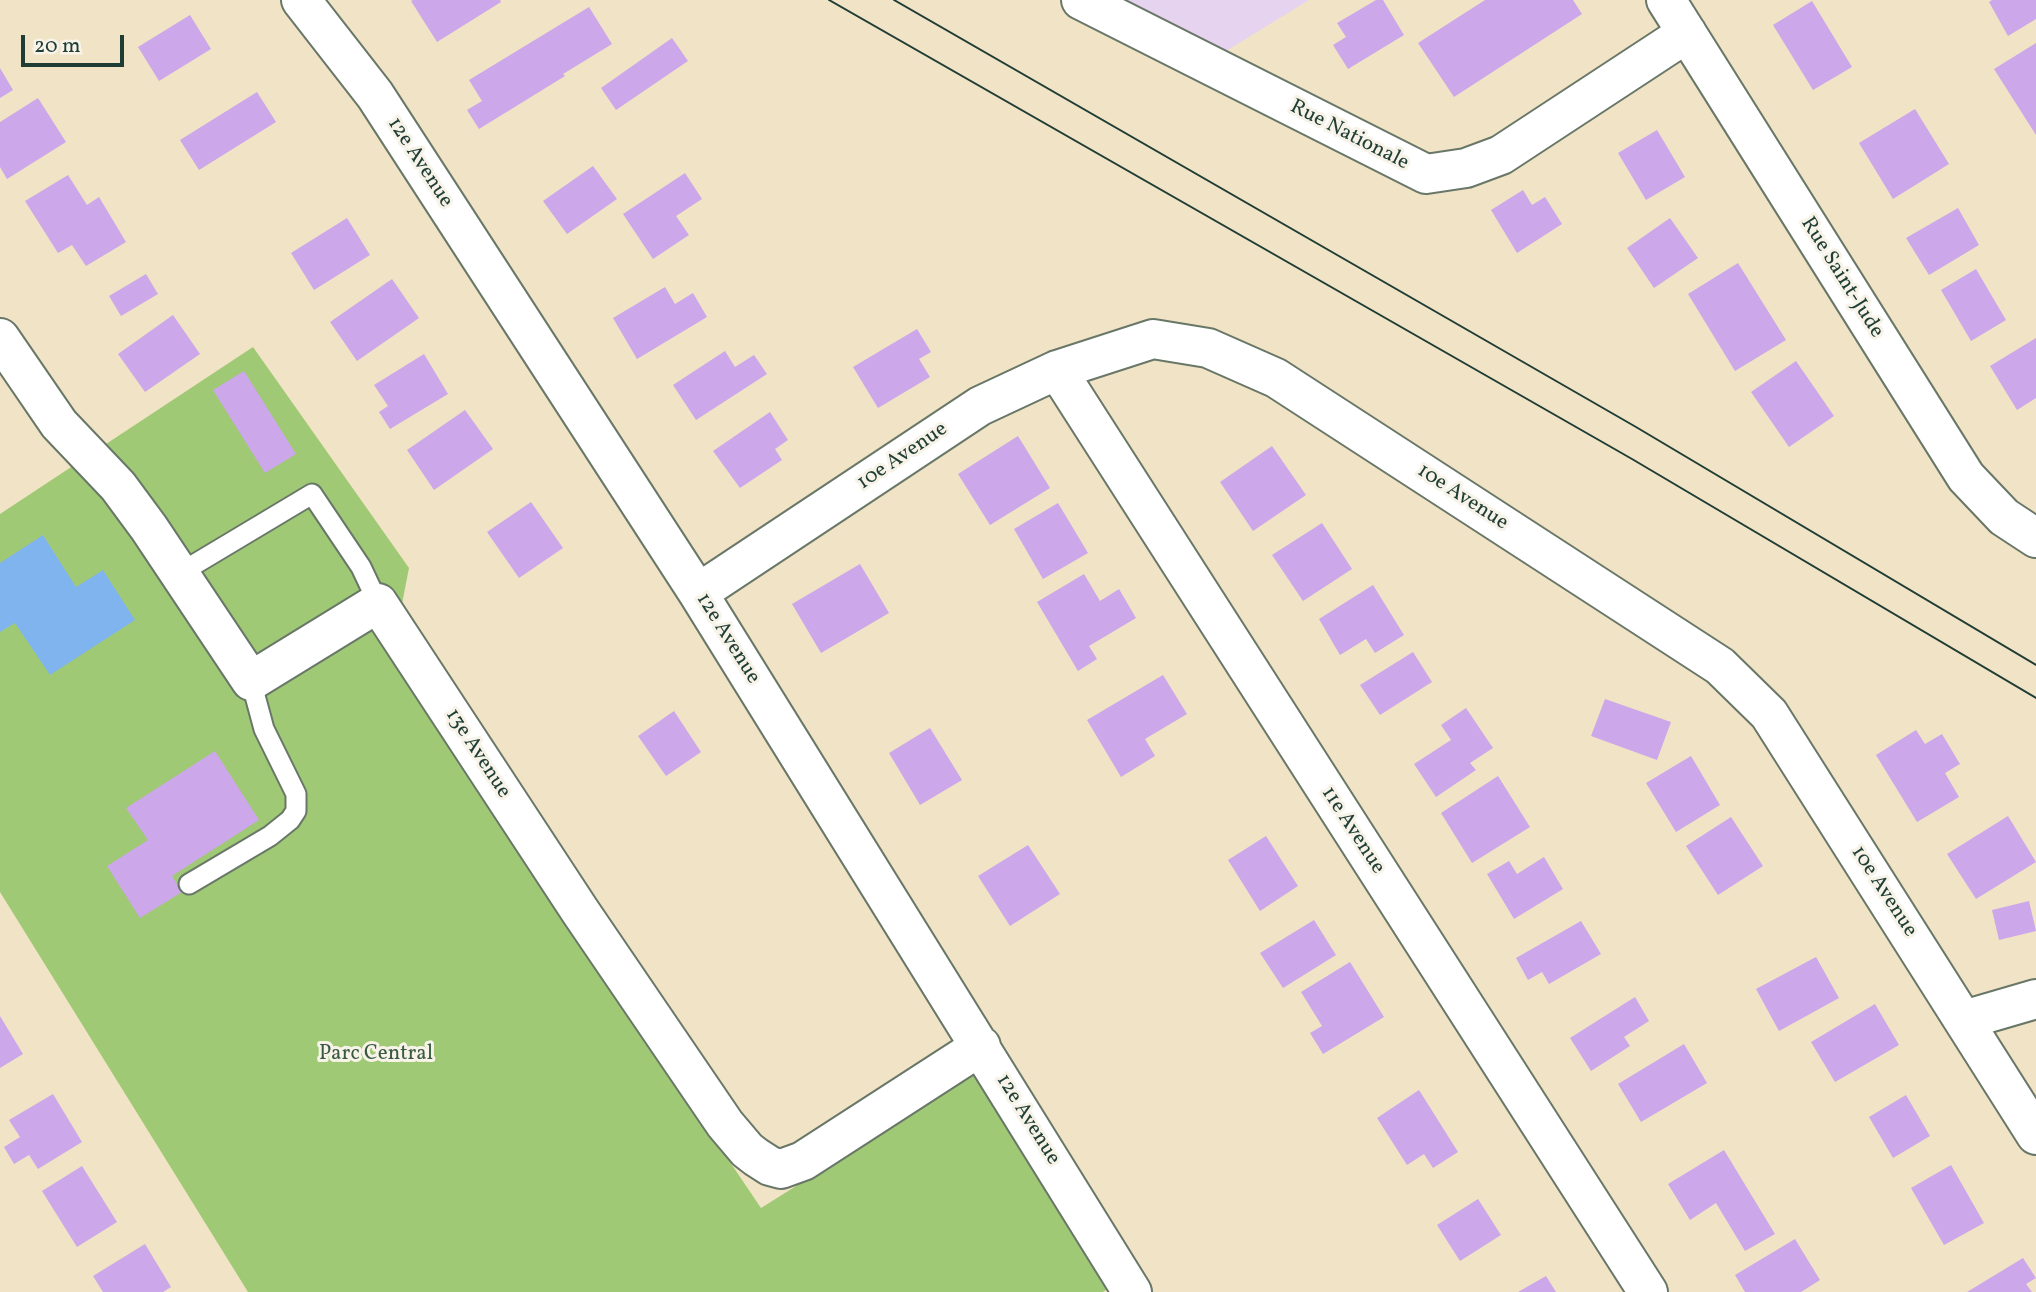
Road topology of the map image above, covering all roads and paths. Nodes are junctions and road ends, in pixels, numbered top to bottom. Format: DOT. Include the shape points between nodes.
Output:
graph roads {
  1 [pos="301,0"];
  2 [pos="1081,0"];
  3 [pos="1666,0"];
  4 [pos="1687,33"];
  5 [pos="0,338"];
  6 [pos="1056,370"];
  7 [pos="2036,538"];
  8 [pos="180,573"];
  9 [pos="698,593"];
  10 [pos="378,603"];
  11 [pos="251,681"];
  12 [pos="189,884"];
  13 [pos="2036,999"];
  14 [pos="1964,1020"];
  15 [pos="981,1046"];
  16 [pos="2036,1135"];
  17 [pos="1132,1292"];
  18 [pos="1648,1292"];
  1 -- 9 [label="street, 12e Avenue" via="375,94"];
  2 -- 4 [label="street, Rue Nationale" via="1426,174 1466,168 1501,155"];
  3 -- 4 [label="street, Rue Saint-Jude"];
  4 -- 7 [label="street, Rue Saint-Jude" via="1966,477 2004,517"];
  5 -- 8 [label="street" via="60,424 118,486"];
  6 -- 9 [label="street, 10e Avenue" via="980,405"];
  6 -- 14 [label="street, 10e Avenue" via="1153,340 1208,348 1276,378 1720,666 1769,714"];
  6 -- 18 [label="street, 11e Avenue"];
  8 -- 10 [label="lane" via="312,494 361,567"];
  8 -- 11 [label="street"];
  9 -- 15 [label="street, 12e Avenue"];
  10 -- 11 [label="street"];
  10 -- 15 [label="street, 13e Avenue" via="595,934 726,1124 756,1157 781,1169 803,1161"];
  11 -- 12 [label="lane" via="264,729 296,794 296,811 271,836"];
  13 -- 14 [label="street"];
  14 -- 16 [label="street, 10e Avenue"];
  15 -- 17 [label="street, 12e Avenue"];
}
